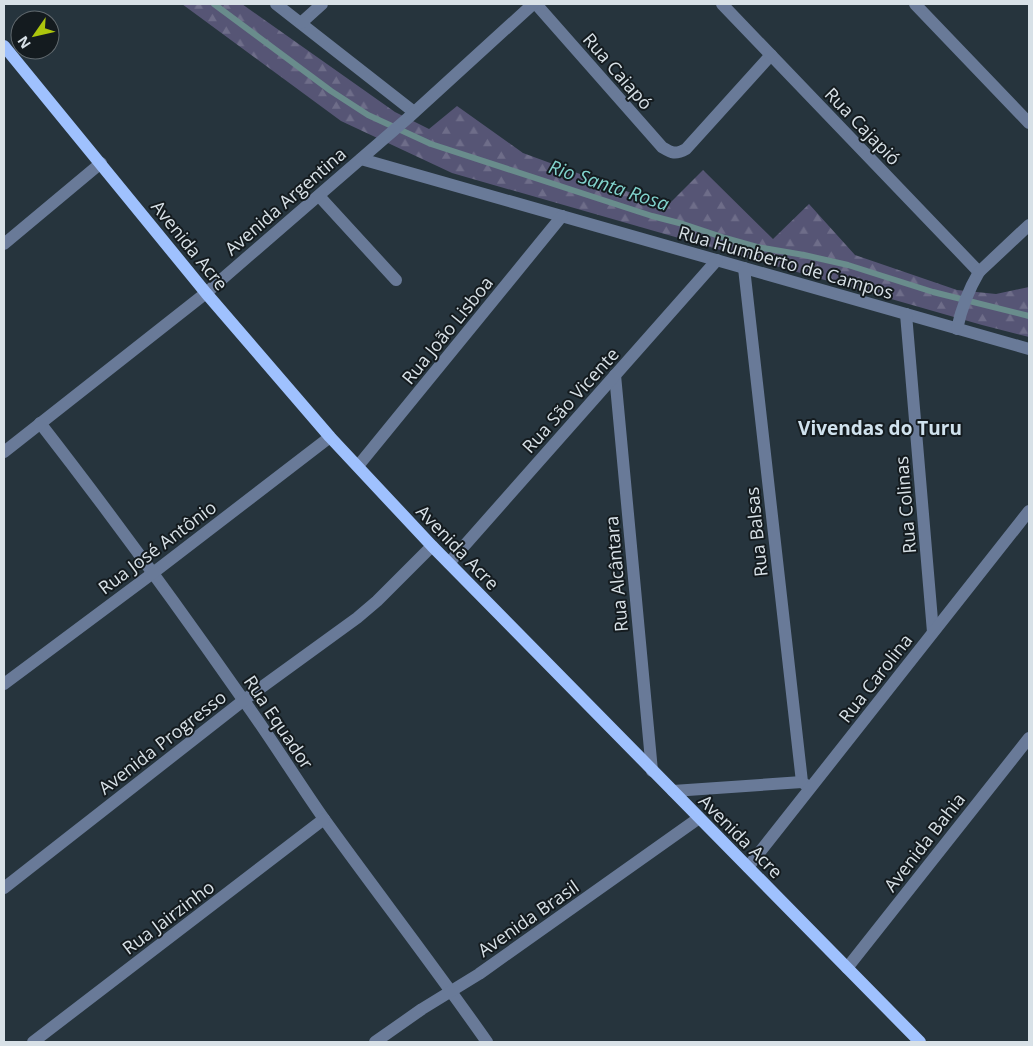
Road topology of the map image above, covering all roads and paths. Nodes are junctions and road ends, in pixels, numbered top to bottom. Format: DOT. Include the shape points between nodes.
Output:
graph roads {
  1 [pos="276,4"];
  2 [pos="322,4"];
  3 [pos="535,4"];
  4 [pos="722,4"];
  5 [pos="915,4"];
  6 [pos="301,23"];
  7 [pos="4,46"];
  8 [pos="771,55"];
  9 [pos="411,115"];
  10 [pos="1029,123"];
  11 [pos="361,159"];
  12 [pos="101,163"];
  13 [pos="319,196"];
  14 [pos="562,216"];
  15 [pos="1029,224"];
  16 [pos="4,244"];
  17 [pos="717,260"];
  18 [pos="744,268"];
  19 [pos="977,277"];
  20 [pos="396,280"];
  21 [pos="206,292"];
  22 [pos="906,314"];
  23 [pos="958,323"];
  24 [pos="1029,349"];
  25 [pos="615,374"];
  26 [pos="40,423"];
  27 [pos="330,437"];
  28 [pos="4,452"];
  29 [pos="358,466"];
  30 [pos="1029,511"];
  31 [pos="432,546"];
  32 [pos="449,563"];
  33 [pos="153,573"];
  34 [pos="933,632"];
  35 [pos="4,684"];
  36 [pos="244,700"];
  37 [pos="1029,738"];
  38 [pos="652,771"];
  39 [pos="806,785"];
  40 [pos="673,791"];
  41 [pos="699,818"];
  42 [pos="324,819"];
  43 [pos="748,867"];
  44 [pos="4,888"];
  45 [pos="847,968"];
  46 [pos="451,991"];
  47 [pos="32,1042"];
  48 [pos="375,1042"];
  49 [pos="486,1042"];
  50 [pos="920,1042"];
  1 -- 6 [label="street"];
  2 -- 6 [label="street"];
  3 -- 8 [label="street, Rua Caiapó" via="662,147 672,153 686,149"];
  3 -- 9 [label="street, Avenida Argentina"];
  4 -- 8 [label="street, Rua Cajapió"];
  5 -- 10 [label="street"];
  6 -- 9 [label="street"];
  7 -- 12 [label="main road, Avenida Acre"];
  8 -- 19 [label="street, Rua Cajapió"];
  9 -- 11 [label="street, Avenida Argentina"];
  11 -- 13 [label="street, Avenida Argentina"];
  11 -- 14 [label="street, Rua Humberto de Campos"];
  12 -- 16 [label="street"];
  12 -- 21 [label="main road, Avenida Acre"];
  13 -- 20 [label="street"];
  13 -- 21 [label="street, Avenida Argentina"];
  14 -- 17 [label="street, Rua Humberto de Campos"];
  14 -- 29 [label="street, Rua João Lisboa"];
  15 -- 19 [label="street"];
  17 -- 18 [label="street, Rua Humberto de Campos"];
  17 -- 25 [label="street, Rua São Vicente"];
  18 -- 22 [label="street, Rua Humberto de Campos"];
  18 -- 39 [label="street, Rua Balsas"];
  19 -- 23 [label="street"];
  21 -- 26 [label="street, Avenida Argentina"];
  21 -- 27 [label="main road, Avenida Acre"];
  22 -- 23 [label="street, Rua Humberto de Campos"];
  22 -- 34 [label="street, Rua Colinas"];
  23 -- 24 [label="street, Rua Humberto de Campos"];
  25 -- 32 [label="street, Rua São Vicente"];
  25 -- 38 [label="street, Rua Alcântara"];
  26 -- 28 [label="street, Avenida Argentina"];
  26 -- 33 [label="street, Rua Equador"];
  27 -- 29 [label="main road, Avenida Acre"];
  27 -- 33 [label="street, Rua José Antônio"];
  29 -- 31 [label="main road, Avenida Acre"];
  30 -- 34 [label="street, Rua Carolina"];
  31 -- 32 [label="main road, Avenida Acre"];
  31 -- 36 [label="street, Avenida Progresso" via="377,601"];
  32 -- 38 [label="main road, Avenida Acre"];
  33 -- 35 [label="street, Rua José Antônio"];
  33 -- 36 [label="street, Rua Equador"];
  34 -- 39 [label="street, Rua Carolina"];
  36 -- 42 [label="street, Rua Equador"];
  36 -- 44 [label="street, Avenida Progresso"];
  37 -- 45 [label="street, Avenida Bahia"];
  38 -- 40 [label="main road, Avenida Acre"];
  39 -- 40 [label="street"];
  39 -- 43 [label="street, Rua Carolina"];
  40 -- 41 [label="main road, Avenida Acre"];
  41 -- 43 [label="main road, Avenida Acre"];
  41 -- 46 [label="street, Avenida Brasil"];
  42 -- 46 [label="street, Rua Equador"];
  42 -- 47 [label="street, Rua Jairzinho"];
  43 -- 45 [label="main road, Avenida Acre"];
  45 -- 50 [label="main road, Avenida Acre"];
  46 -- 48 [label="street, Avenida Brasil"];
  46 -- 49 [label="street, Rua Equador"];
}
